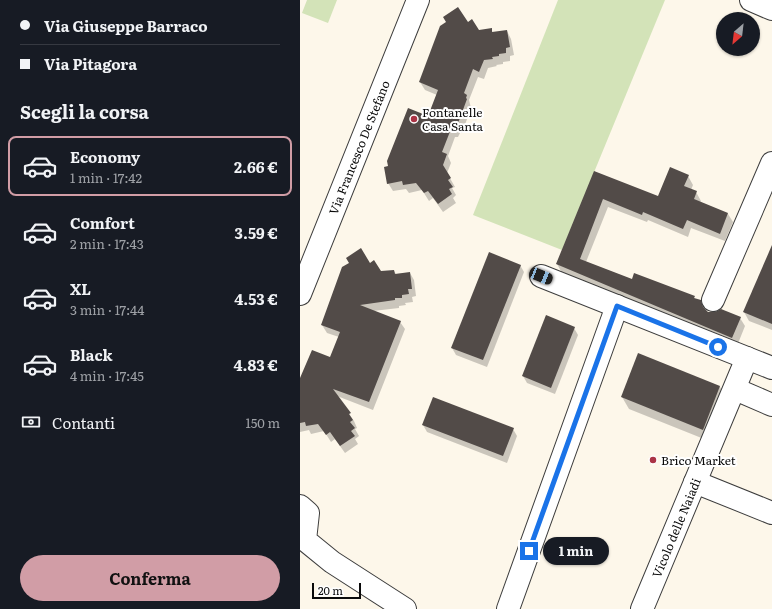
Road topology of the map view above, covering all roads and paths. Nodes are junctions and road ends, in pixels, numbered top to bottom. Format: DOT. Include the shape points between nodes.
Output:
graph roads {
  1 [pos="418,0"];
  2 [pos="751,0"];
  3 [pos="772,9"];
  4 [pos="772,163"];
  5 [pos="541,276"];
  6 [pos="300,294"];
  7 [pos="714,300"];
  8 [pos="617,306"];
  9 [pos="747,358"];
  10 [pos="772,368"];
  11 [pos="735,389"];
  12 [pos="772,405"];
  13 [pos="695,482"];
  14 [pos="300,506"];
  15 [pos="772,513"];
  16 [pos="405,609"];
  17 [pos="508,609"];
  18 [pos="642,609"];
  1 -- 6 [label="street, Via Francesco De Stefano"];
  2 -- 3 [label="street"];
  4 -- 7 [label="street"];
  5 -- 8 [label="street"];
  8 -- 9 [label="street"];
  8 -- 17 [label="street"];
  9 -- 10 [label="street"];
  9 -- 11 [label="street, Vicolo delle Naiadi"];
  11 -- 12 [label="street"];
  11 -- 13 [label="street, Vicolo delle Naiadi"];
  13 -- 15 [label="street"];
  13 -- 18 [label="street, Vicolo delle Naiadi"];
  14 -- 16 [label="street" via="308,513 305,540 332,562"];
}
